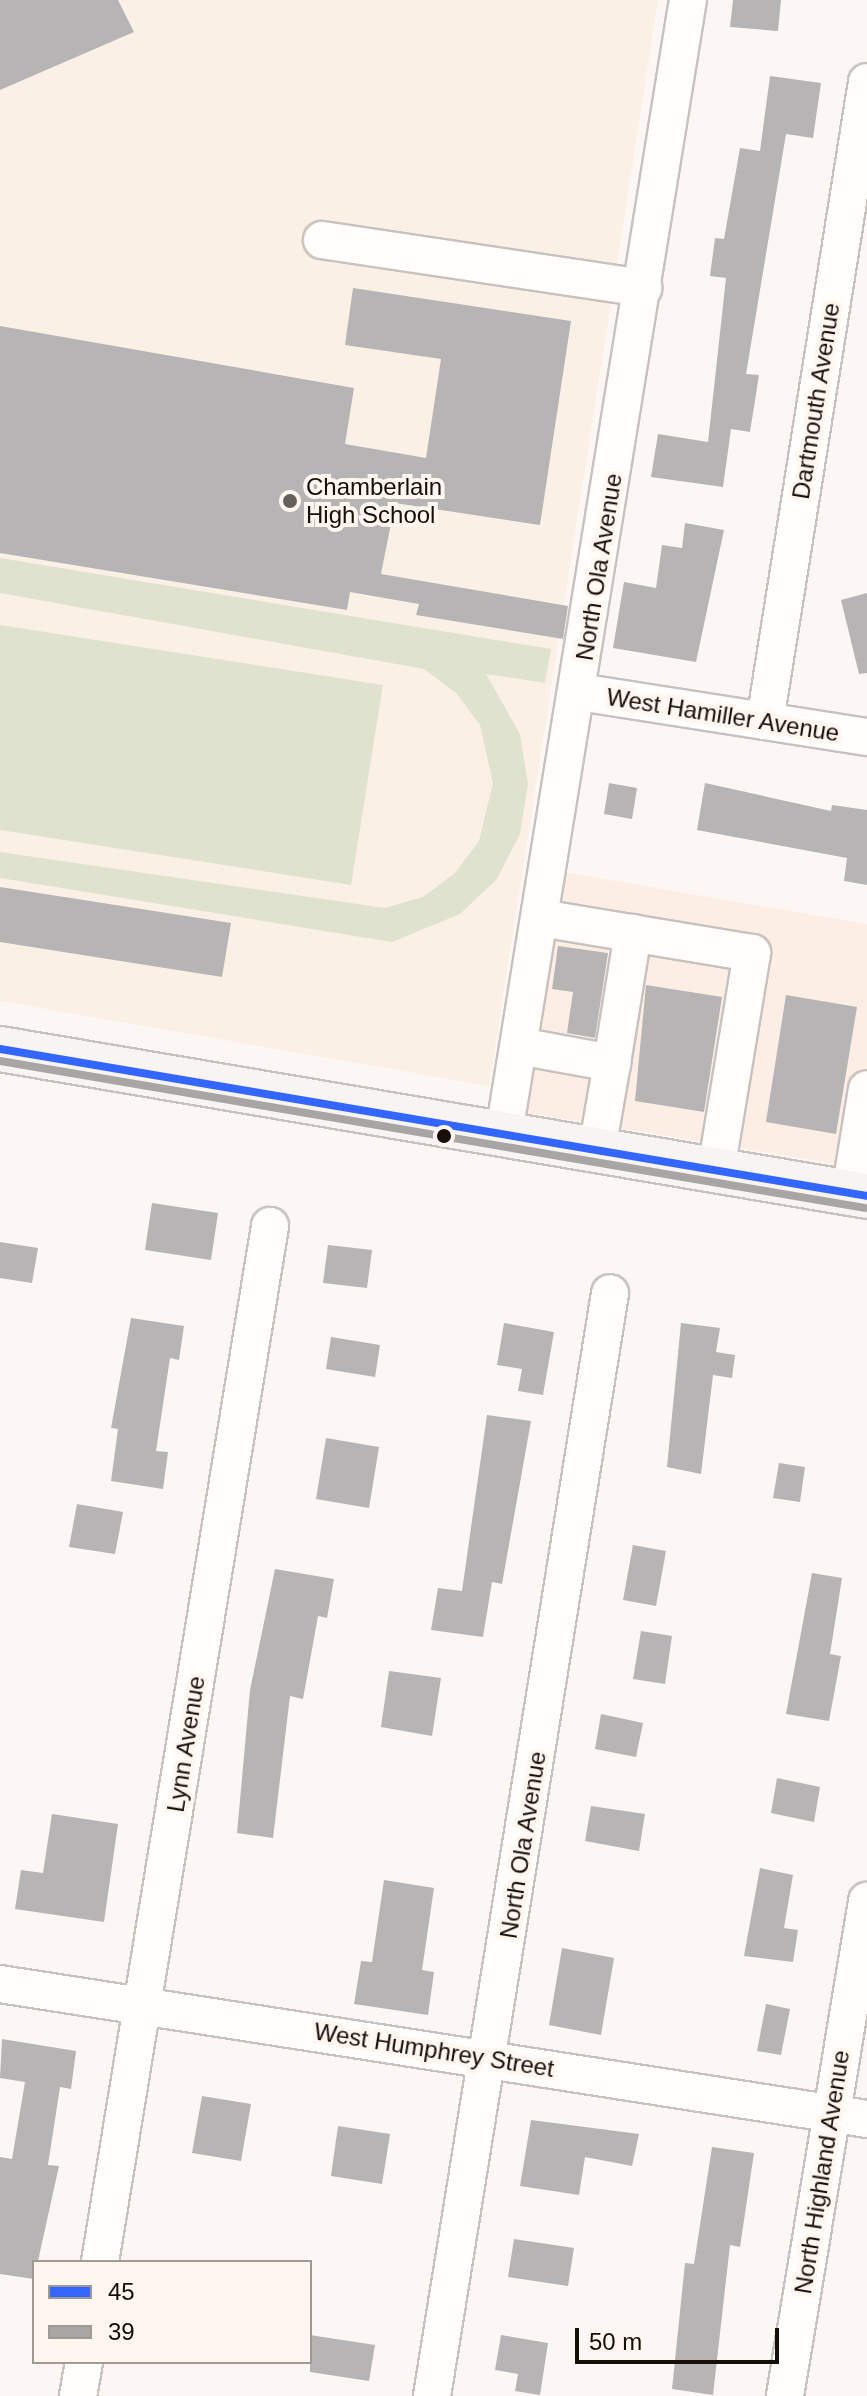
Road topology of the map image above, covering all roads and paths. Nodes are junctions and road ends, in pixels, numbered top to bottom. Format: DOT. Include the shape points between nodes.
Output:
graph roads {
  1 [pos="688,0"];
  2 [pos="867,82"];
  3 [pos="322,240"];
  4 [pos="643,288"];
  5 [pos="579,692"];
  6 [pos="765,721"];
  7 [pos="867,737"];
  8 [pos="540,918"];
  9 [pos="633,933"];
  10 [pos="519,1046"];
  11 [pos="0,1049"];
  12 [pos="612,1063"];
  13 [pos="867,1089"];
  14 [pos="504,1133"];
  15 [pos="597,1150"];
  16 [pos="716,1170"];
  17 [pos="858,1194"];
  18 [pos="270,1226"];
  19 [pos="610,1293"];
  20 [pos="867,1901"];
  21 [pos="0,1984"];
  22 [pos="143,2007"];
  23 [pos="490,2057"];
  24 [pos="850,2116"];
  25 [pos="100,2260"];
  26 [pos="84,2364"];
  27 [pos="78,2396"];
  28 [pos="432,2396"];
  29 [pos="785,2396"];
  1 -- 4 [label="street, North Ola Avenue"];
  2 -- 6 [label="street, Dartmouth Avenue"];
  3 -- 4 [label="street"];
  4 -- 5 [label="street, North Ola Avenue"];
  5 -- 6 [label="street, West Hamiller Avenue"];
  5 -- 8 [label="street, North Ola Avenue"];
  6 -- 7 [label="street, West Hamiller Avenue"];
  8 -- 9 [label="street"];
  8 -- 10 [label="street, North Ola Avenue"];
  9 -- 12 [label="street"];
  9 -- 16 [label="street" via="752,953"];
  10 -- 12 [label="street"];
  10 -- 14 [label="street, North Ola Avenue"];
  11 -- 14 [label="main road"];
  12 -- 15 [label="street"];
  13 -- 17 [label="street"];
  14 -- 15 [label="main road"];
  15 -- 16 [label="main road"];
  16 -- 17 [label="main road"];
  18 -- 22 [label="street, Lynn Avenue"];
  19 -- 23 [label="street, North Ola Avenue"];
  20 -- 24 [label="street, North Highland Avenue"];
  21 -- 22 [label="street, West Humphrey Street"];
  22 -- 23 [label="street, West Humphrey Street"];
  22 -- 25 [label="street, Lynn Avenue"];
  23 -- 24 [label="street, West Humphrey Street"];
  23 -- 28 [label="street, North Ola Avenue"];
  24 -- 29 [label="street, North Highland Avenue"];
  26 -- 27 [label="street"];
}
